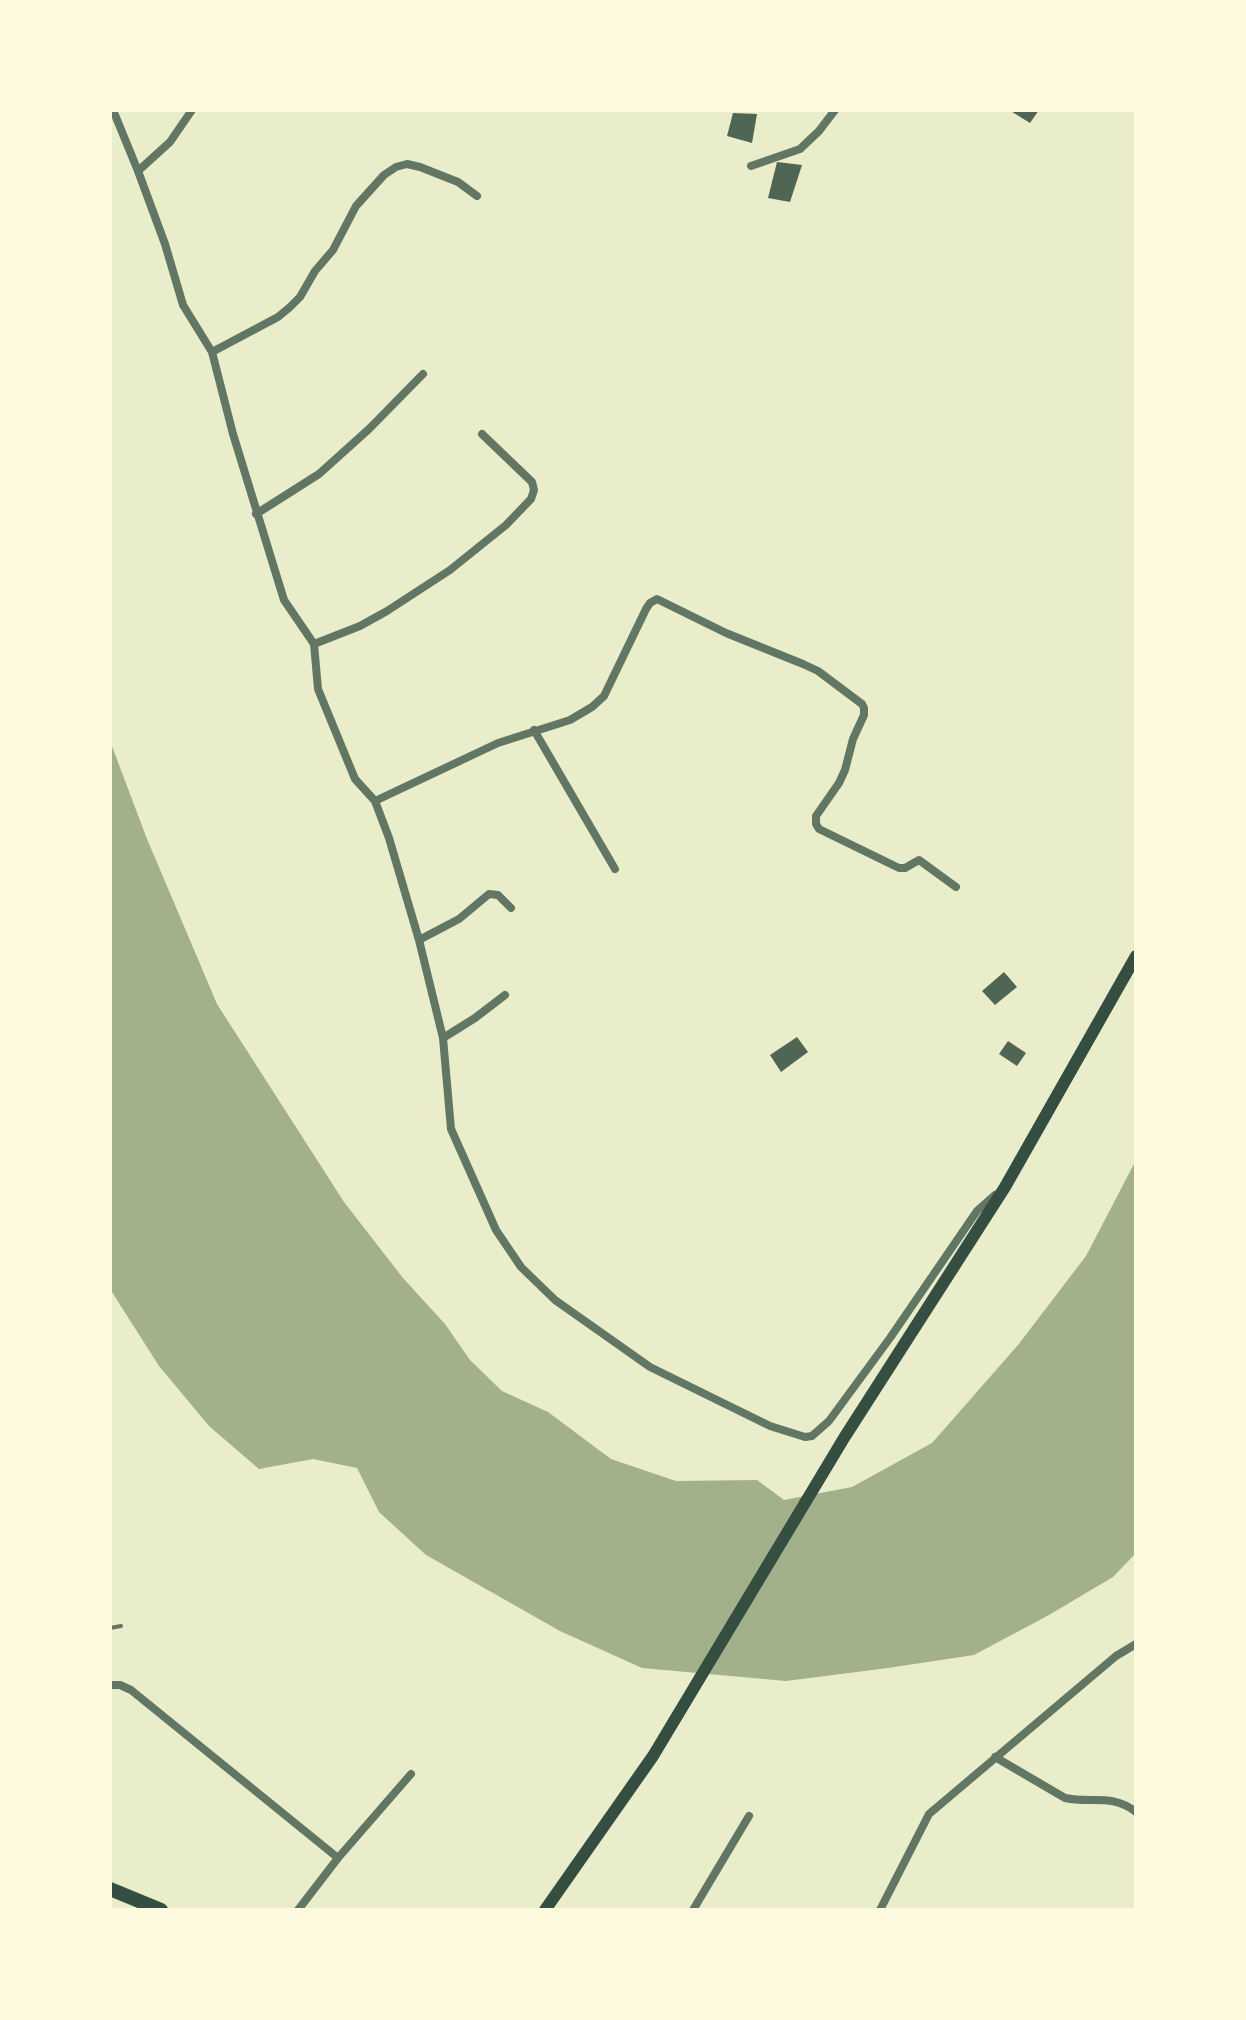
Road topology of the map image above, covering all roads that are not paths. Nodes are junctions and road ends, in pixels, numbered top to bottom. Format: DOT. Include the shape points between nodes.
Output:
graph roads {
  1 [pos="113,110"];
  2 [pos="192,110"];
  3 [pos="835,110"];
  4 [pos="751,166"];
  5 [pos="138,171"];
  6 [pos="477,196"];
  7 [pos="212,352"];
  8 [pos="423,374"];
  9 [pos="482,434"];
  10 [pos="256,514"];
  11 [pos="314,644"];
  12 [pos="534,730"];
  13 [pos="375,801"];
  14 [pos="615,869"];
  15 [pos="956,887"];
  16 [pos="511,908"];
  17 [pos="419,940"];
  18 [pos="1136,956"];
  19 [pos="505,995"];
  20 [pos="443,1038"];
  21 [pos="1005,1187"];
  22 [pos="121,1626"];
  23 [pos="110,1628"];
  24 [pos="1136,1644"];
  25 [pos="110,1685"];
  26 [pos="995,1757"];
  27 [pos="411,1774"];
  28 [pos="1136,1812"];
  29 [pos="749,1816"];
  30 [pos="338,1858"];
  31 [pos="110,1889"];
  32 [pos="161,1910"];
  33 [pos="298,1910"];
  34 [pos="545,1910"];
  35 [pos="693,1910"];
  36 [pos="880,1910"];
  1 -- 5 [label="street"];
  2 -- 5 [label="street" via="170,142"];
  3 -- 4 [label="street" via="800,149"];
  5 -- 7 [label="street" via="183,305"];
  6 -- 7 [label="street" via="420,167 396,167 356,206 300,297 278,317"];
  7 -- 10 [label="street"];
  8 -- 10 [label="street" via="319,474"];
  9 -- 11 [label="street" via="532,482 531,499 450,570 360,626"];
  10 -- 11 [label="street" via="284,600"];
  11 -- 13 [label="street" via="318,689 355,779"];
  12 -- 13 [label="street"];
  12 -- 14 [label="street"];
  12 -- 15 [label="street" via="579,716 604,696 646,609 653,600 663,601 818,671 862,704 864,715 845,770 816,824 899,868 919,860"];
  13 -- 17 [label="street"];
  16 -- 17 [label="street" via="489,894 459,919"];
  17 -- 20 [label="street"];
  18 -- 21 [label="main road"];
  19 -- 20 [label="street"];
  20 -- 21 [label="street" via="451,1129 496,1230 521,1267 555,1300 650,1367 770,1426 805,1437 829,1421 977,1211"];
  21 -- 34 [label="main road" via="844,1438 653,1756"];
  22 -- 23 [label="lane"];
  24 -- 26 [label="street"];
  25 -- 30 [label="street" via="131,1690"];
  26 -- 28 [label="street" via="1065,1798 1115,1800"];
  26 -- 36 [label="street" via="929,1814"];
  27 -- 30 [label="street"];
  29 -- 35 [label="street"];
  30 -- 33 [label="street"];
  31 -- 32 [label="highway"];
}
